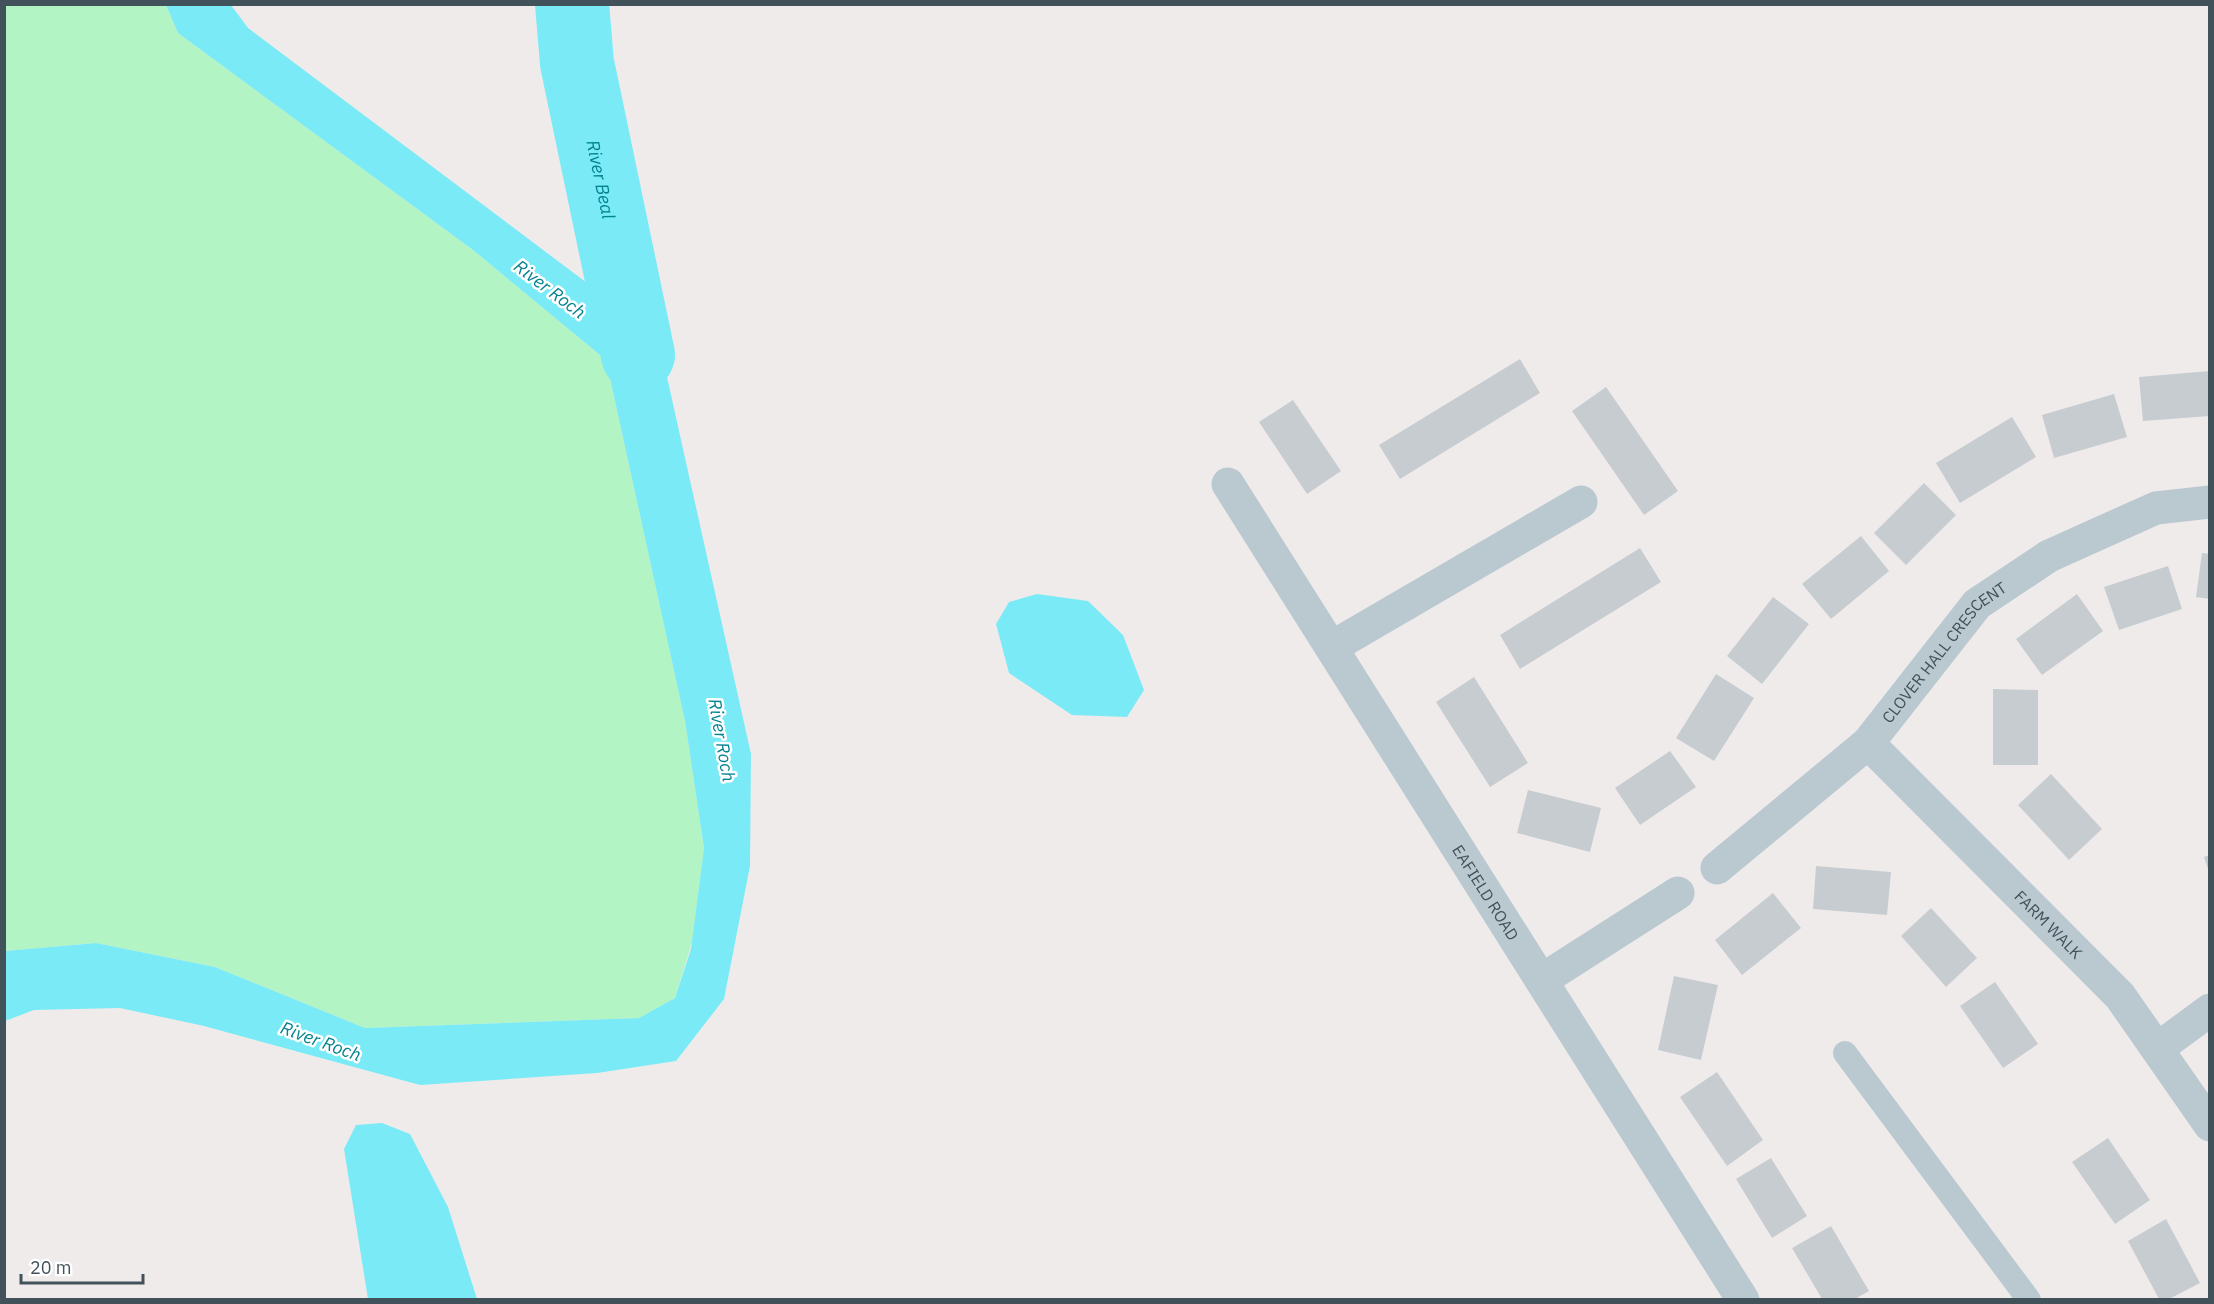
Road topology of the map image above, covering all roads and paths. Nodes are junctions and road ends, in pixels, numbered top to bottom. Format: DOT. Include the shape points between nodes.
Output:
graph roads {
  1 [pos="1228,484"];
  2 [pos="1581,502"];
  3 [pos="2210,502"];
  4 [pos="1332,647"];
  5 [pos="1868,743"];
  6 [pos="1717,868"];
  7 [pos="1678,892"];
  8 [pos="1542,980"];
  9 [pos="2210,1010"];
  10 [pos="2157,1049"];
  11 [pos="1845,1053"];
  12 [pos="2210,1125"];
  13 [pos="1743,1299"];
  14 [pos="2029,1299"];
  1 -- 4 [label="street, EAFIELD ROAD"];
  2 -- 4 [label="street"];
  3 -- 5 [label="street, CLOVER HALL CRESCENT" via="2156,508 2049,556 1977,604"];
  4 -- 8 [label="street, EAFIELD ROAD"];
  5 -- 6 [label="street, CLOVER HALL CRESCENT"];
  5 -- 10 [label="street, FARM WALK" via="2120,996"];
  7 -- 8 [label="street"];
  8 -- 13 [label="street, EAFIELD ROAD"];
  9 -- 10 [label="street"];
  10 -- 12 [label="street, FARM WALK"];
  11 -- 14 [label="lane"];
}
